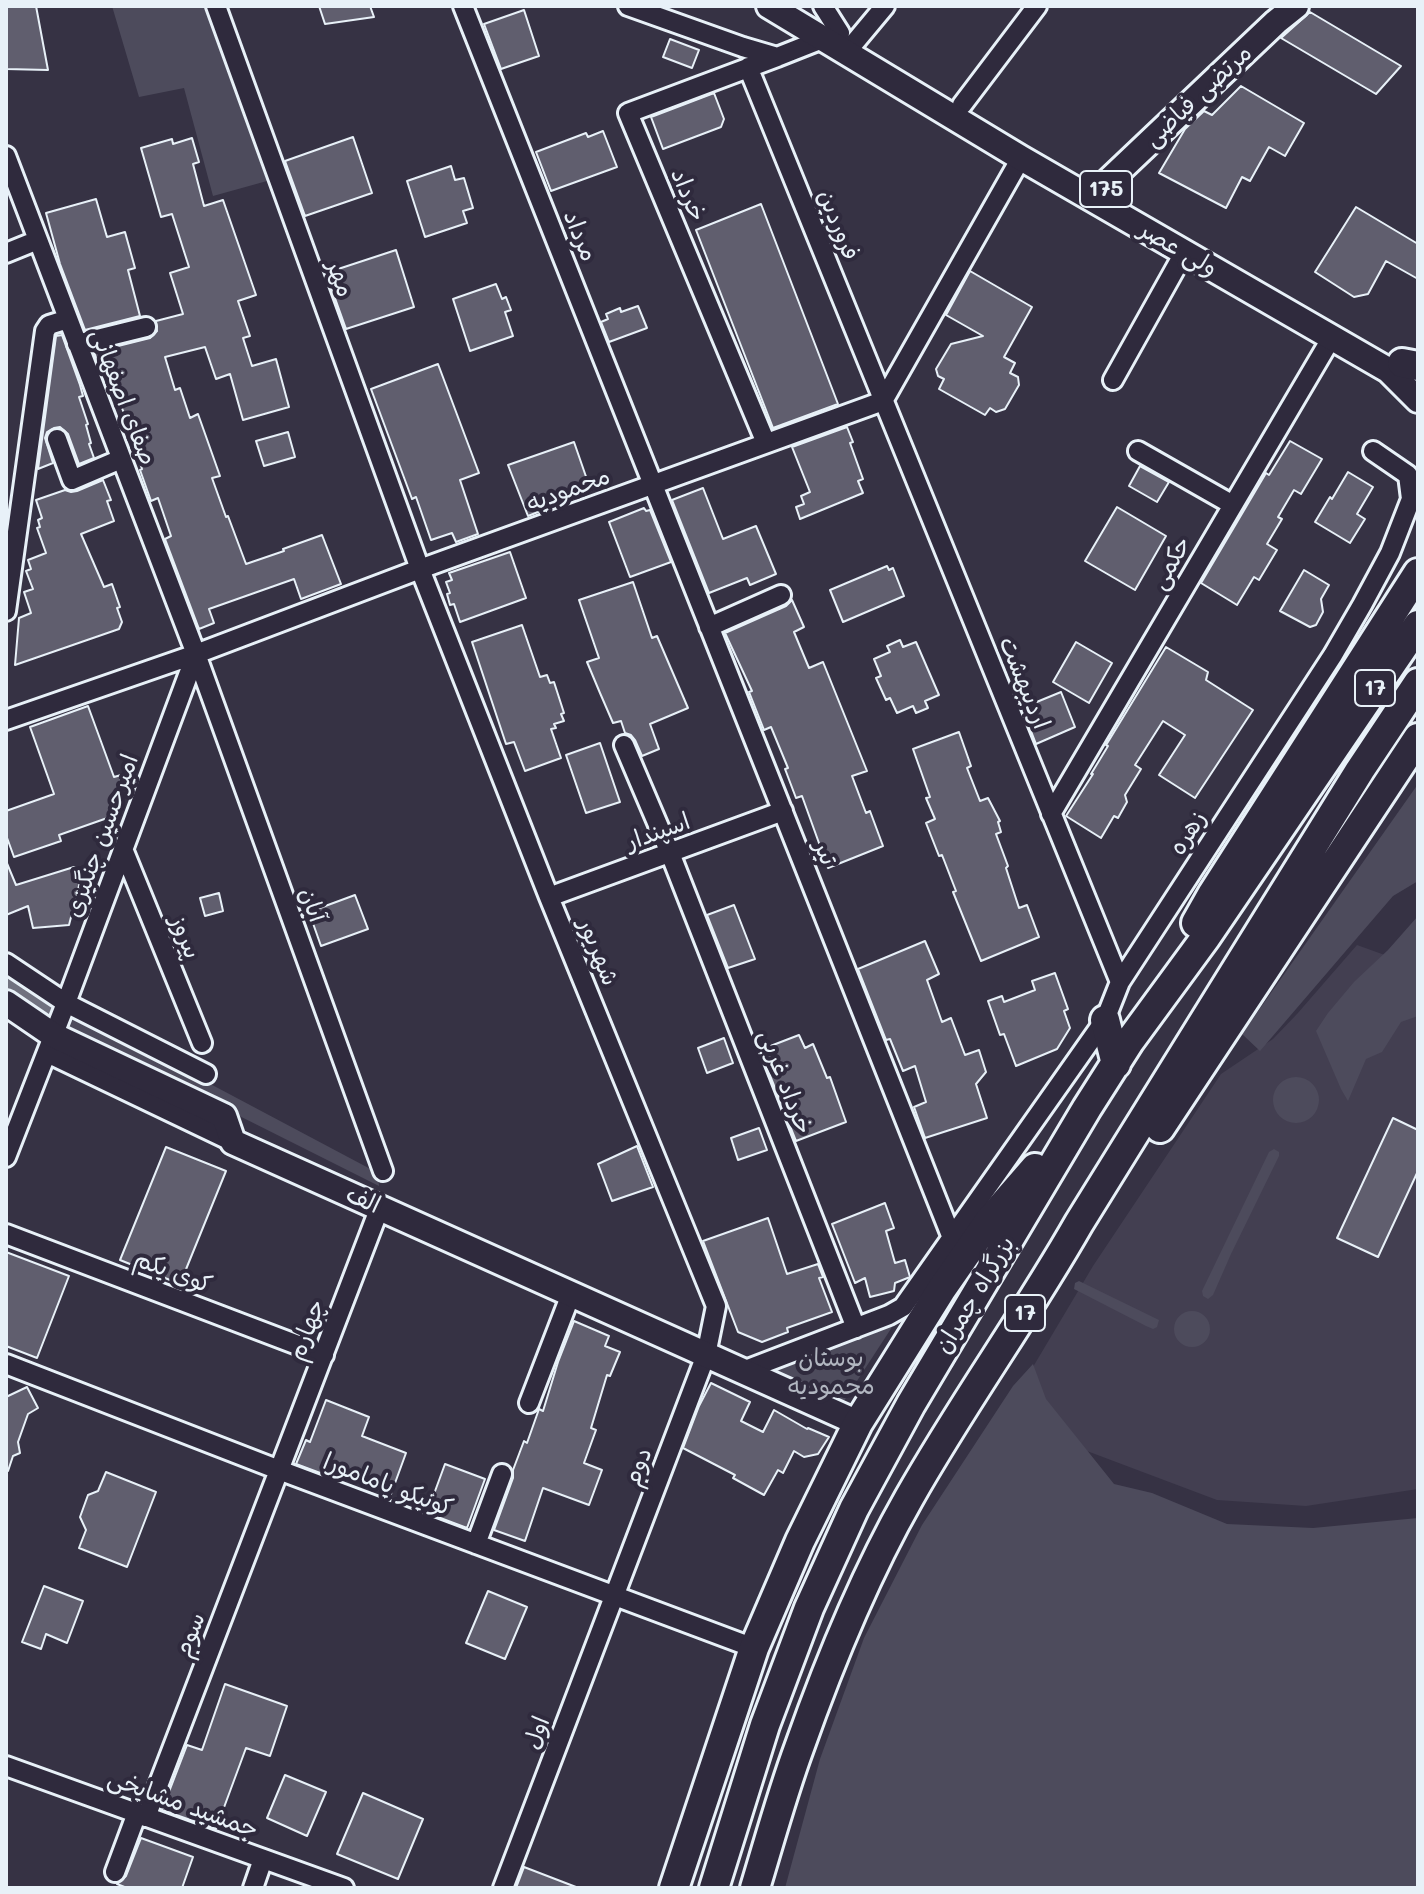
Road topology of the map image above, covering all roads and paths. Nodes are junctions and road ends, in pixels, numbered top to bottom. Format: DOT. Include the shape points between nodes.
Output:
graph roads {
  1 [pos="216,6"];
  2 [pos="463,6"];
  3 [pos="628,6"];
  4 [pos="769,6"];
  5 [pos="793,6"];
  6 [pos="823,6"];
  7 [pos="885,6"];
  8 [pos="1037,6"];
  9 [pos="1296,6"];
  10 [pos="840,38"];
  11 [pos="777,57"];
  12 [pos="748,67"];
  13 [pos="962,105"];
  14 [pos="6,156"];
  15 [pos="1021,158"];
  16 [pos="1102,187"];
  17 [pos="38,240"];
  18 [pos="6,253"];
  19 [pos="1184,253"];
  20 [pos="68,319"];
  21 [pos="146,327"];
  22 [pos="1332,337"];
  23 [pos="77,344"];
  24 [pos="1406,368"];
  25 [pos="1113,380"];
  26 [pos="1418,400"];
  27 [pos="883,401"];
  28 [pos="57,439"];
  29 [pos="766,443"];
  30 [pos="1138,451"];
  31 [pos="1373,451"];
  32 [pos="121,459"];
  33 [pos="653,485"];
  34 [pos="1233,505"];
  35 [pos="420,569"];
  36 [pos="1415,582"];
  37 [pos="781,595"];
  38 [pos="6,611"];
  39 [pos="1418,625"];
  40 [pos="709,627"];
  41 [pos="196,654"];
  42 [pos="1418,683"];
  43 [pos="6,720"];
  44 [pos="1418,738"];
  45 [pos="624,745"];
  46 [pos="783,811"];
  47 [pos="1051,814"];
  48 [pos="123,849"];
  49 [pos="670,853"];
  50 [pos="549,897"];
  51 [pos="6,963"];
  52 [pos="1120,982"];
  53 [pos="6,1003"];
  54 [pos="66,1003"];
  55 [pos="1105,1020"];
  56 [pos="202,1043"];
  57 [pos="50,1044"];
  58 [pos="1123,1053"];
  59 [pos="206,1074"];
  60 [pos="1087,1108"];
  61 [pos="6,1157"];
  62 [pos="383,1171"];
  63 [pos="380,1207"];
  64 [pos="1079,1223"];
  65 [pos="6,1234"];
  66 [pos="952,1238"];
  67 [pos="571,1294"];
  68 [pos="856,1328"];
  69 [pos="324,1355"];
  70 [pos="706,1355"];
  71 [pos="6,1364"];
  72 [pos="743,1371"];
  73 [pos="529,1403"];
  74 [pos="858,1423"];
  75 [pos="279,1470"];
  76 [pos="502,1474"];
  77 [pos="476,1544"];
  78 [pos="615,1596"];
  79 [pos="754,1648"];
  80 [pos="6,1766"];
  81 [pos="142,1815"];
  82 [pos="263,1859"];
  83 [pos="115,1872"];
  84 [pos="253,1888"];
  85 [pos="344,1888"];
  86 [pos="503,1888"];
  87 [pos="674,1888"];
  88 [pos="714,1888"];
  89 [pos="755,1888"];
  1 -- 35 [label="street, مهر"];
  2 -- 33 [label="street, مرداد"];
  3 -- 11 [label="street"];
  4 -- 10 [label="main road, ولی عصر / 175"];
  5 -- 10 [label="main road, ولی عصر / 175"];
  6 -- 10 [label="street"];
  7 -- 10 [label="street"];
  8 -- 13 [label="street"];
  9 -- 16 [label="main road, مرتضی فیاضی"];
  10 -- 11 [label="street, خرداد"];
  10 -- 13 [label="main road, ولی عصر / 175"];
  10 -- 15 [label="main road, ولی عصر / 175"];
  11 -- 12 [label="street, خرداد"];
  12 -- 27 [label="street, فروردین"];
  12 -- 29 [label="street, خرداد" via="628,113"];
  13 -- 16 [label="main road, ولی عصر / 175"];
  14 -- 17 [label="street, صفای اصفهانی"];
  15 -- 19 [label="main road, ولی عصر / 175"];
  15 -- 27 [label="street"];
  16 -- 24 [label="main road, ولی عصر / 175"];
  17 -- 18 [label="street"];
  17 -- 20 [label="street, صفای اصفهانی"];
  19 -- 22 [label="main road, ولی عصر / 175"];
  19 -- 25 [label="street"];
  20 -- 23 [label="street, صفای اصفهانی"];
  20 -- 38 [label="street" via="45,331"];
  21 -- 23 [label="street"];
  22 -- 24 [label="main road, ولی عصر / 175"];
  22 -- 34 [label="street, حکمی"];
  23 -- 32 [label="street, صفای اصفهانی"];
  24 -- 26 [label="main road, ولی عصر"];
  27 -- 29 [label="street, محمودیه"];
  27 -- 47 [label="street, اردیبهشت"];
  28 -- 32 [label="street" via="72,480"];
  29 -- 33 [label="street, محمودیه"];
  30 -- 34 [label="street"];
  31 -- 52 [label="street, زهره" via="1408,475 1411,499 1390,553 1333,655"];
  32 -- 41 [label="street, صفای اصفهانی"];
  33 -- 35 [label="street, محمودیه"];
  33 -- 40 [label="street, تیر"];
  34 -- 47 [label="street, حکمی"];
  35 -- 41 [label="street, محمودیه"];
  35 -- 50 [label="street, شهریور"];
  36 -- 58 [label="highway" via="1213,893"];
  37 -- 40 [label="street"];
  39 -- 58 [label="highway, بزرگراه چمران / 17"];
  40 -- 46 [label="street, تیر"];
  41 -- 43 [label="street, محمودیه"];
  41 -- 48 [label="street, امیرحسین چنگیزی"];
  41 -- 62 [label="street, آبان"];
  42 -- 64 [label="highway, بزرگراه چمران / 17"];
  44 -- 64 [label="highway" via="1141,1156"];
  45 -- 49 [label="street, خرداد غربی"];
  46 -- 49 [label="street, اسپندار"];
  46 -- 66 [label="street, تیر"];
  47 -- 52 [label="street, اردیبهشت"];
  48 -- 54 [label="street, امیرحسین چنگیزی"];
  48 -- 56 [label="street, پیروز"];
  49 -- 50 [label="street, اسپندار"];
  49 -- 68 [label="street, خرداد غربی"];
  50 -- 70 [label="street, شهریور" via="716,1306"];
  51 -- 54 [label="street"];
  52 -- 55 [label="street, زهره"];
  53 -- 57 [label="main road, الف"];
  54 -- 57 [label="street, امیرحسین چنگیزی"];
  54 -- 59 [label="street"];
  55 -- 58 [label="highway"];
  55 -- 66 [label="street, زهره"];
  57 -- 61 [label="street, امیرحسین چنگیزی"];
  57 -- 63 [label="main road, الف" via="224,1116 233,1142"];
  58 -- 60 [label="highway, بزرگراه چمران / 17"];
  60 -- 74 [label="highway" via="989,1221"];
  60 -- 88 [label="highway, بزرگراه چمران / 17" via="854,1509 765,1725"];
  63 -- 67 [label="main road, الف"];
  63 -- 69 [label="street, چهارم"];
  64 -- 89 [label="highway, بزرگراه چمران / 17" via="949,1431 881,1553 798,1749"];
  65 -- 69 [label="street, کوی یکم"];
  66 -- 68 [label="street" via="903,1307"];
  67 -- 70 [label="main road, الف"];
  67 -- 73 [label="street"];
  68 -- 72 [label="street"];
  69 -- 75 [label="street, چهارم"];
  70 -- 72 [label="main road, الف"];
  70 -- 78 [label="street, دوم"];
  71 -- 75 [label="street, کونیکو یامامورا"];
  72 -- 74 [label="main road, الف"];
  74 -- 79 [label="highway"];
  75 -- 77 [label="street, کونیکو یامامورا"];
  75 -- 81 [label="street, سوم"];
  76 -- 77 [label="street"];
  77 -- 78 [label="street, کونیکو یامامورا"];
  78 -- 79 [label="street, کونیکو یامامورا"];
  78 -- 86 [label="street, اول"];
  79 -- 87 [label="highway"];
  80 -- 81 [label="street, جمشید مشایخی"];
  81 -- 82 [label="street, جمشید مشایخی"];
  81 -- 83 [label="street, سوم"];
  82 -- 84 [label="street"];
  82 -- 85 [label="street, جمشید مشایخی"];
}
